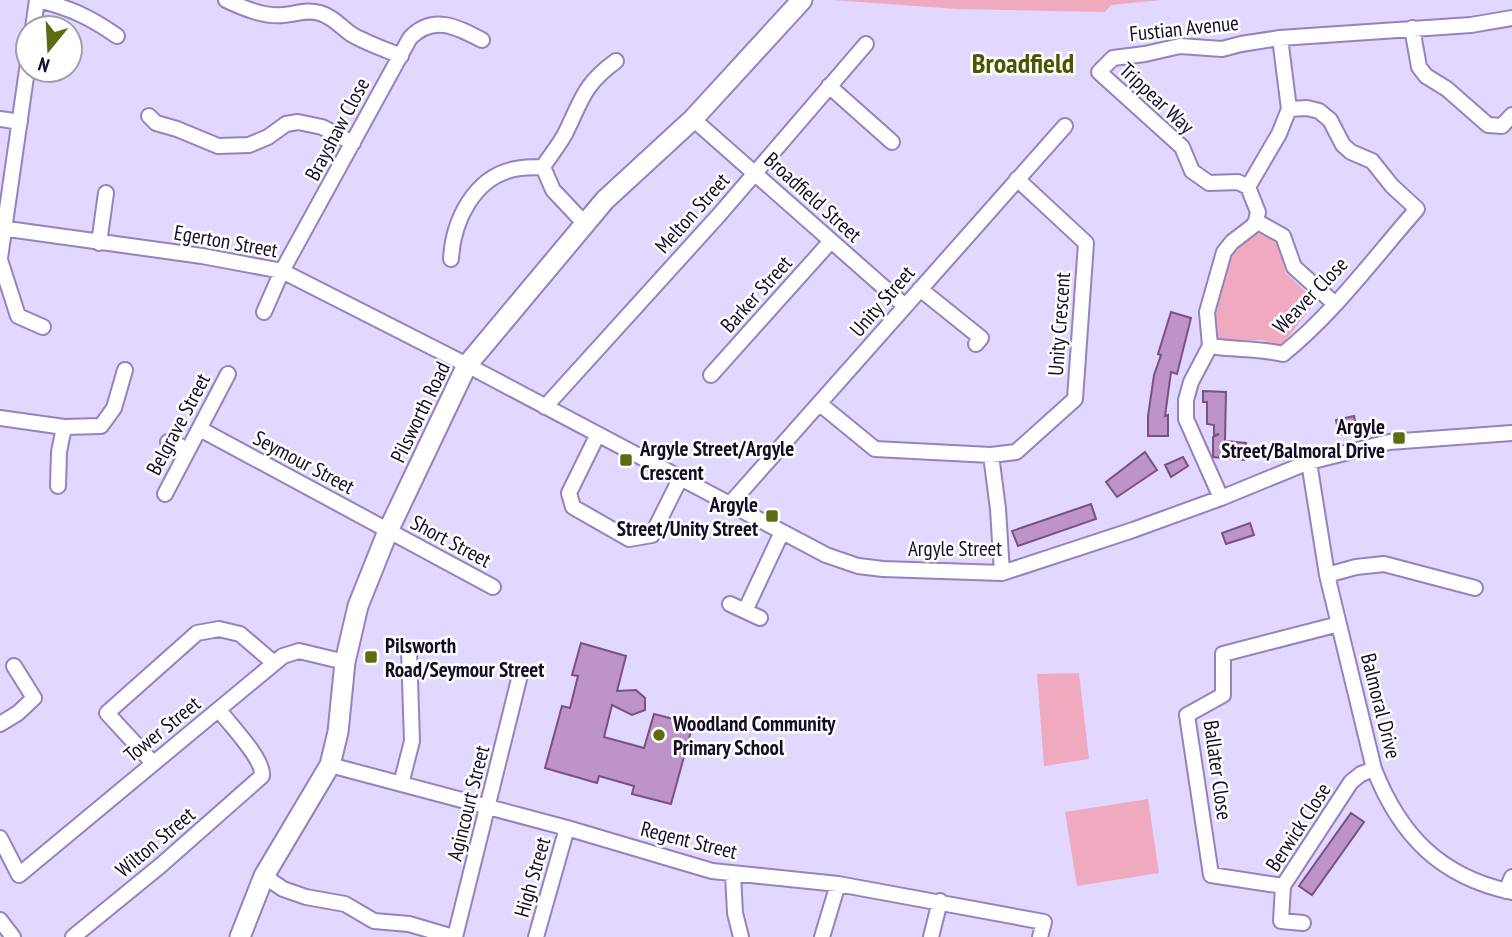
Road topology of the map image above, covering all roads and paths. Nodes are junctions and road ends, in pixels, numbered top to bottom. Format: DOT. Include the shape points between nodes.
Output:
graph roads {
  1 [pos="37,0"];
  2 [pos="226,0"];
  3 [pos="802,0"];
  4 [pos="1512,18"];
  5 [pos="1412,28"];
  6 [pos="117,36"];
  7 [pos="1280,38"];
  8 [pos="482,40"];
  9 [pos="866,44"];
  10 [pos="401,55"];
  11 [pos="616,61"];
  12 [pos="1099,72"];
  13 [pos="25,84"];
  14 [pos="829,86"];
  15 [pos="1289,109"];
  16 [pos="1512,115"];
  17 [pos="149,116"];
  18 [pos="0,119"];
  19 [pos="693,119"];
  20 [pos="20,122"];
  21 [pos="1065,125"];
  22 [pos="892,142"];
  23 [pos="353,143"];
  24 [pos="543,167"];
  25 [pos="755,174"];
  26 [pos="1017,179"];
  27 [pos="1248,187"];
  28 [pos="106,193"];
  29 [pos="1256,221"];
  30 [pos="585,224"];
  31 [pos="3,229"];
  32 [pos="831,241"];
  33 [pos="99,243"];
  34 [pos="0,259"];
  35 [pos="451,259"];
  36 [pos="282,271"];
  37 [pos="920,289"];
  38 [pos="1335,303"];
  39 [pos="905,306"];
  40 [pos="264,312"];
  41 [pos="43,327"];
  42 [pos="976,344"];
  43 [pos="1210,346"];
  44 [pos="467,365"];
  45 [pos="125,370"];
  46 [pos="228,374"];
  47 [pos="711,375"];
  48 [pos="820,404"];
  49 [pos="545,407"];
  50 [pos="0,418"];
  51 [pos="64,427"];
  52 [pos="200,429"];
  53 [pos="1512,433"];
  54 [pos="597,436"];
  55 [pos="168,442"];
  56 [pos="187,452"];
  57 [pos="991,455"];
  58 [pos="1309,462"];
  59 [pos="680,478"];
  60 [pos="58,486"];
  61 [pos="165,494"];
  62 [pos="1221,498"];
  63 [pos="730,504"];
  64 [pos="388,531"];
  65 [pos="782,533"];
  66 [pos="1002,573"];
  67 [pos="1327,575"];
  68 [pos="493,587"];
  69 [pos="1475,588"];
  70 [pos="730,604"];
  71 [pos="745,611"];
  72 [pos="760,618"];
  73 [pos="1339,624"];
  74 [pos="409,650"];
  75 [pos="345,662"];
  76 [pos="274,663"];
  77 [pos="15,666"];
  78 [pos="519,679"];
  79 [pos="219,710"];
  80 [pos="0,724"];
  81 [pos="153,763"];
  82 [pos="330,765"];
  83 [pos="1374,769"];
  84 [pos="401,784"];
  85 [pos="489,809"];
  86 [pos="567,828"];
  87 [pos="0,838"];
  88 [pos="733,874"];
  89 [pos="264,876"];
  90 [pos="1512,877"];
  91 [pos="838,884"];
  92 [pos="1283,886"];
  93 [pos="1509,892"];
  94 [pos="940,901"];
  95 [pos="0,920"];
  96 [pos="1303,922"];
  97 [pos="13,937"];
  98 [pos="73,937"];
  99 [pos="240,937"];
  100 [pos="454,937"];
  101 [pos="536,937"];
  102 [pos="741,937"];
  103 [pos="822,937"];
  104 [pos="931,937"];
  105 [pos="1041,937"];
  1 -- 6 [label="street" via="70,8"];
  2 -- 10 [label="street" via="271,15 321,13 363,40"];
  3 -- 19 [label="street, Pilsworth Road"];
  4 -- 5 [label="street, Fustian Avenue"];
  5 -- 7 [label="street, Fustian Avenue"];
  5 -- 16 [label="street" via="1419,68 1426,76 1488,125 1502,126"];
  7 -- 12 [label="street, Fustian Avenue" via="1222,49 1180,46 1113,58"];
  7 -- 15 [label="street"];
  8 -- 10 [label="street, Brayshaw Close" via="431,24 417,31"];
  9 -- 14 [label="street, Melton Street"];
  10 -- 23 [label="street, Brayshaw Close"];
  11 -- 24 [label="street" via="588,86"];
  12 -- 27 [label="street, Trippear Way" via="1182,147 1192,171 1209,183 1238,182"];
  13 -- 20 [label="street"];
  14 -- 22 [label="street"];
  14 -- 25 [label="street, Melton Street"];
  15 -- 27 [label="street"];
  15 -- 38 [label="street, Weaver Close" via="1319,111 1330,120 1343,145 1371,161 1417,209"];
  17 -- 23 [label="street" via="156,123 225,147 259,142 286,124 298,122 322,127"];
  18 -- 20 [label="street"];
  19 -- 25 [label="street, Broadfield Street"];
  19 -- 30 [label="street, Pilsworth Road"];
  20 -- 31 [label="street"];
  21 -- 26 [label="street, Unity Street"];
  23 -- 36 [label="street, Brayshaw Close"];
  24 -- 30 [label="street" via="553,190"];
  24 -- 35 [label="street" via="513,169 477,191 459,218"];
  25 -- 32 [label="street, Broadfield Street"];
  25 -- 49 [label="street, Melton Street"];
  26 -- 37 [label="street, Unity Street"];
  26 -- 57 [label="street, Unity Crescent" via="1086,243 1075,399 1016,452"];
  27 -- 29 [label="street" via="1258,212"];
  28 -- 33 [label="street"];
  29 -- 38 [label="street" via="1283,236 1294,267"];
  29 -- 43 [label="street" via="1224,252 1207,312"];
  30 -- 44 [label="street, Pilsworth Road"];
  31 -- 33 [label="street, Egerton Street"];
  31 -- 34 [label="street"];
  32 -- 39 [label="street, Broadfield Street"];
  32 -- 47 [label="street, Barker Street"];
  33 -- 36 [label="street, Egerton Street"];
  34 -- 41 [label="street" via="19,316"];
  36 -- 40 [label="street, Brayshaw Close"];
  36 -- 44 [label="street, Egerton Street"];
  37 -- 39 [label="street, Unity Street"];
  37 -- 42 [label="street" via="981,338"];
  38 -- 43 [label="street, Weaver Close" via="1283,354"];
  39 -- 48 [label="street, Unity Street"];
  43 -- 62 [label="street" via="1191,382 1185,419"];
  44 -- 49 [label="street, Argyle Street"];
  44 -- 64 [label="street, Pilsworth Road"];
  45 -- 51 [label="street" via="114,408 101,426"];
  46 -- 52 [label="street, Belgrave Street"];
  48 -- 57 [label="street, Unity Crescent" via="875,449"];
  48 -- 63 [label="street, Unity Street"];
  49 -- 54 [label="street, Argyle Street"];
  50 -- 51 [label="street"];
  51 -- 60 [label="street"];
  52 -- 56 [label="street, Belgrave Street"];
  52 -- 64 [label="street, Seymour Street"];
  53 -- 58 [label="street, Argyle Street" via="1389,442"];
  54 -- 59 [label="street, Argyle Street"];
  54 -- 59 [label="street" via="569,493 573,507 629,538 652,536"];
  55 -- 56 [label="street"];
  56 -- 61 [label="street, Belgrave Street"];
  57 -- 66 [label="street"];
  58 -- 62 [label="street, Argyle Street"];
  58 -- 67 [label="street, Balmoral Drive"];
  59 -- 63 [label="street, Argyle Street"];
  62 -- 66 [label="street, Argyle Street"];
  63 -- 65 [label="street, Argyle Street"];
  64 -- 68 [label="street, Short Street"];
  64 -- 75 [label="street, Pilsworth Road" via="358,606"];
  65 -- 66 [label="street, Argyle Street" via="858,566"];
  65 -- 71 [label="street"];
  67 -- 69 [label="street" via="1384,564"];
  67 -- 73 [label="street, Balmoral Drive"];
  70 -- 71 [label="street"];
  71 -- 72 [label="street"];
  73 -- 83 [label="street, Balmoral Drive"];
  73 -- 92 [label="street, Ballater Close" via="1223,654 1223,695 1187,715 1211,875"];
  74 -- 84 [label="street" via="412,741"];
  75 -- 76 [label="street, Tower Street" via="299,651"];
  75 -- 82 [label="street, Pilsworth Road"];
  76 -- 79 [label="street, Tower Street"];
  76 -- 81 [label="street" via="240,634 219,629 197,633 107,713"];
  77 -- 80 [label="street" via="34,698"];
  78 -- 85 [label="street, Agincourt Street"];
  79 -- 81 [label="street, Tower Street"];
  79 -- 98 [label="street, Wilton Street" via="263,768 262,776"];
  81 -- 87 [label="street, Tower Street" via="19,875"];
  82 -- 84 [label="street, Regent Street"];
  82 -- 89 [label="street, Pilsworth Road"];
  83 -- 92 [label="street, Berwick Close" via="1351,782"];
  83 -- 93 [label="street, Balmoral Drive" via="1386,799 1417,843 1473,881"];
  84 -- 85 [label="street, Regent Street"];
  85 -- 86 [label="street, Regent Street"];
  85 -- 100 [label="street, Agincourt Street"];
  86 -- 88 [label="street, Regent Street"];
  86 -- 101 [label="street, High Street"];
  88 -- 91 [label="street, Regent Street"];
  88 -- 102 [label="street"];
  89 -- 99 [label="street, Pilsworth Road"];
  89 -- 100 [label="street" via="283,889 345,904 374,921"];
  90 -- 93 [label="street"];
  91 -- 94 [label="street, Regent Street"];
  91 -- 103 [label="street"];
  92 -- 96 [label="street, Berwick Close" via="1282,921"];
  94 -- 104 [label="street"];
  94 -- 105 [label="street, Regent Street" via="1044,922"];
  95 -- 97 [label="street"];
}
